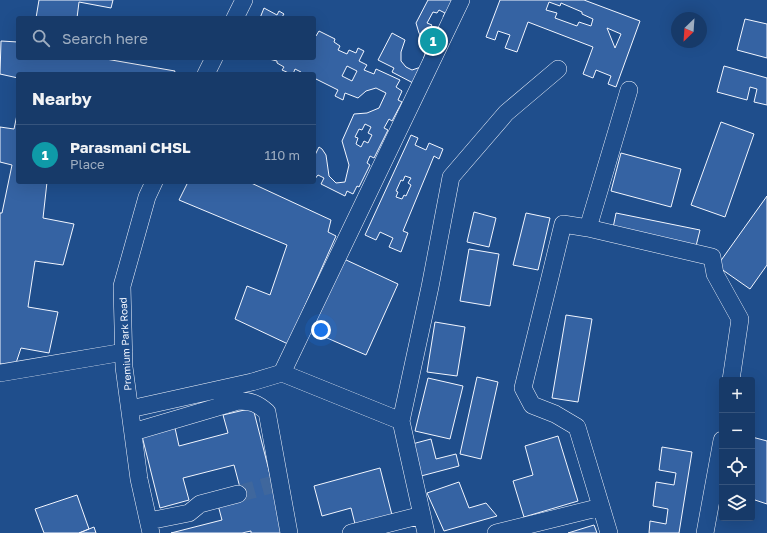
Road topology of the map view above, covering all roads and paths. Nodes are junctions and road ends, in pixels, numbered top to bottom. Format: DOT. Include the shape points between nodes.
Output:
graph roads {
  1 [pos="244,0"];
  2 [pos="461,0"];
  3 [pos="236,16"];
  4 [pos="213,60"];
  5 [pos="558,69"];
  6 [pos="207,72"];
  7 [pos="629,90"];
  8 [pos="153,184"];
  9 [pos="588,228"];
  10 [pos="124,352"];
  11 [pos="0,373"];
  12 [pos="282,373"];
  13 [pos="731,377"];
  14 [pos="130,409"];
  15 [pos="400,421"];
  16 [pos="136,430"];
  17 [pos="720,449"];
  18 [pos="238,494"];
  19 [pos="601,507"];
  20 [pos="424,524"];
  21 [pos="154,527"];
  22 [pos="289,533"];
  23 [pos="351,533"];
  24 [pos="397,533"];
  25 [pos="496,533"];
  26 [pos="609,533"];
  27 [pos="704,533"];
  1 -- 3 [label="street"];
  2 -- 12 [label="street"];
  4 -- 6 [label="street"];
  5 -- 15 [label="street" via="506,113 451,176 430,288"];
  7 -- 9 [label="street"];
  8 -- 10 [label="street, Premium Park Road" via="147,197 122,286"];
  9 -- 13 [label="street" via="712,257 715,274 740,320"];
  9 -- 19 [label="street" via="563,224 523,388 532,405 555,414 577,427"];
  10 -- 11 [label="street"];
  10 -- 14 [label="street, Premium Park Road"];
  12 -- 14 [label="street"];
  12 -- 15 [label="street"];
  14 -- 16 [label="street, Premium Park Road"];
  15 -- 20 [label="street"];
  16 -- 21 [label="street, Premium Park Road" via="139,479"];
  16 -- 22 [label="street" via="238,401 251,401 267,412 277,483"];
  17 -- 27 [label="street"];
  18 -- 21 [label="street" via="200,504 190,513"];
  19 -- 25 [label="street"];
  19 -- 26 [label="street"];
  20 -- 23 [label="street"];
  20 -- 24 [label="street"];
}
